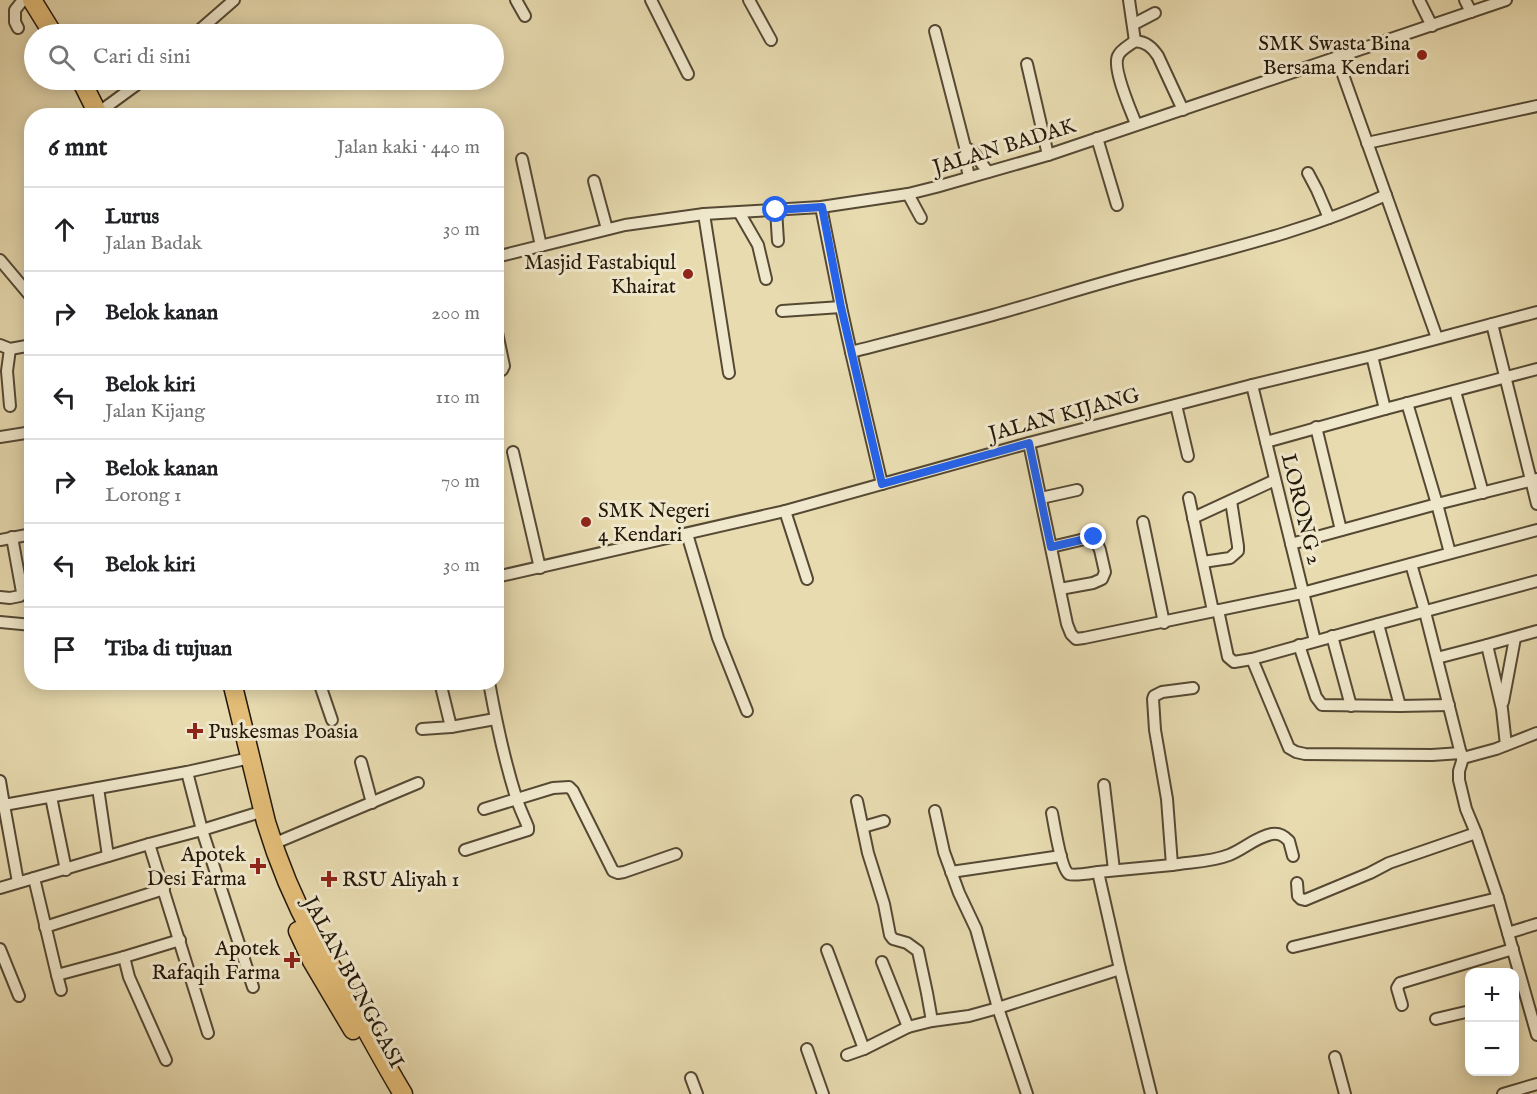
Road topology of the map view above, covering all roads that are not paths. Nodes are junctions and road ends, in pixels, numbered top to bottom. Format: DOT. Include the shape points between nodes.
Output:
graph roads {
  1 [pos="23,0"];
  2 [pos="32,0"];
  3 [pos="45,0"];
  4 [pos="234,0"];
  5 [pos="516,0"];
  6 [pos="651,0"];
  7 [pos="749,0"];
  8 [pos="1129,0"];
  9 [pos="1419,0"];
  10 [pos="1465,0"];
  11 [pos="1506,0"];
  12 [pos="1471,12"];
  13 [pos="1155,13"];
  14 [pos="525,16"];
  15 [pos="47,24"];
  16 [pos="60,24"];
  17 [pos="206,24"];
  18 [pos="1134,24"];
  19 [pos="1432,26"];
  20 [pos="18,28"];
  21 [pos="935,31"];
  22 [pos="771,40"];
  23 [pos="1135,41"];
  24 [pos="1337,58"];
  25 [pos="1027,64"];
  26 [pos="688,74"];
  27 [pos="92,90"];
  28 [pos="131,90"];
  29 [pos="1537,106"];
  30 [pos="102,108"];
  31 [pos="111,108"];
  32 [pos="1183,110"];
  33 [pos="1136,124"];
  34 [pos="1097,138"];
  35 [pos="1367,144"];
  36 [pos="965,147"];
  37 [pos="1048,155"];
  38 [pos="522,159"];
  39 [pos="988,172"];
  40 [pos="1308,173"];
  41 [pos="969,177"];
  42 [pos="594,181"];
  43 [pos="908,194"];
  44 [pos="1386,195"];
  45 [pos="1117,205"];
  46 [pos="822,207"];
  47 [pos="776,210"];
  48 [pos="739,212"];
  49 [pos="704,214"];
  50 [pos="921,218"];
  51 [pos="1329,218"];
  52 [pos="607,229"];
  53 [pos="777,241"];
  54 [pos="541,246"];
  55 [pos="504,255"];
  56 [pos="0,260"];
  57 [pos="765,279"];
  58 [pos="24,288"];
  59 [pos="841,307"];
  60 [pos="782,311"];
  61 [pos="1537,312"];
  62 [pos="1492,324"];
  63 [pos="1437,338"];
  64 [pos="24,346"];
  65 [pos="5,347"];
  66 [pos="851,352"];
  67 [pos="1372,356"];
  68 [pos="1537,369"];
  69 [pos="729,374"];
  70 [pos="1506,377"];
  71 [pos="1252,385"];
  72 [pos="1455,391"];
  73 [pos="1407,403"];
  74 [pos="1176,405"];
  75 [pos="10,406"];
  76 [pos="1385,408"];
  77 [pos="1316,427"];
  78 [pos="24,434"];
  79 [pos="0,438"];
  80 [pos="1266,442"];
  81 [pos="1029,443"];
  82 [pos="513,452"];
  83 [pos="1188,456"];
  84 [pos="1275,480"];
  85 [pos="1534,480"];
  86 [pos="882,484"];
  87 [pos="1077,490"];
  88 [pos="1483,493"];
  89 [pos="1041,498"];
  90 [pos="1189,498"];
  91 [pos="1231,501"];
  92 [pos="1437,504"];
  93 [pos="1537,504"];
  94 [pos="785,511"];
  95 [pos="1193,518"];
  96 [pos="1143,522"];
  97 [pos="1341,530"];
  98 [pos="1537,530"];
  99 [pos="687,534"];
  100 [pos="24,535"];
  101 [pos="12,537"];
  102 [pos="0,540"];
  103 [pos="1291,544"];
  104 [pos="1051,547"];
  105 [pos="1450,553"];
  106 [pos="1203,562"];
  107 [pos="1411,564"];
  108 [pos="540,568"];
  109 [pos="504,575"];
  110 [pos="807,579"];
  111 [pos="1537,581"];
  112 [pos="1060,589"];
  113 [pos="1302,593"];
  114 [pos="0,597"];
  115 [pos="1216,611"];
  116 [pos="1425,612"];
  117 [pos="0,622"];
  118 [pos="1164,623"];
  119 [pos="24,624"];
  120 [pos="1378,624"];
  121 [pos="1537,631"];
  122 [pos="1332,636"];
  123 [pos="1515,638"];
  124 [pos="1315,641"];
  125 [pos="1299,645"];
  126 [pos="1487,645"];
  127 [pos="1437,658"];
  128 [pos="1252,659"];
  129 [pos="1193,688"];
  130 [pos="225,690"];
  131 [pos="233,690"];
  132 [pos="322,690"];
  133 [pos="442,690"];
  134 [pos="490,690"];
  135 [pos="1449,705"];
  136 [pos="1351,706"];
  137 [pos="1400,706"];
  138 [pos="1502,708"];
  139 [pos="747,711"];
  140 [pos="495,719"];
  141 [pos="332,720"];
  142 [pos="451,727"];
  143 [pos="238,729"];
  144 [pos="422,729"];
  145 [pos="1537,733"];
  146 [pos="1506,745"];
  147 [pos="1462,755"];
  148 [pos="241,760"];
  149 [pos="361,762"];
  150 [pos="187,772"];
  151 [pos="0,781"];
  152 [pos="418,783"];
  153 [pos="1104,785"];
  154 [pos="98,788"];
  155 [pos="51,797"];
  156 [pos="516,798"];
  157 [pos="857,801"];
  158 [pos="372,803"];
  159 [pos="2,805"];
  160 [pos="484,809"];
  161 [pos="935,811"];
  162 [pos="1052,813"];
  163 [pos="254,814"];
  164 [pos="884,821"];
  165 [pos="863,827"];
  166 [pos="202,830"];
  167 [pos="1476,833"];
  168 [pos="149,844"];
  169 [pos="273,844"];
  170 [pos="465,850"];
  171 [pos="676,854"];
  172 [pos="108,856"];
  173 [pos="1060,856"];
  174 [pos="1293,856"];
  175 [pos="1172,865"];
  176 [pos="66,870"];
  177 [pos="1114,870"];
  178 [pos="951,872"];
  179 [pos="1098,872"];
  180 [pos="34,878"];
  181 [pos="18,882"];
  182 [pos="1297,883"];
  183 [pos="0,888"];
  184 [pos="164,889"];
  185 [pos="1498,898"];
  186 [pos="1537,924"];
  187 [pos="45,927"];
  188 [pos="1508,933"];
  189 [pos="180,940"];
  190 [pos="1293,947"];
  191 [pos="0,949"];
  192 [pos="1513,949"];
  193 [pos="827,951"];
  194 [pos="124,957"];
  195 [pos="882,962"];
  196 [pos="323,966"];
  197 [pos="1120,969"];
  198 [pos="57,975"];
  199 [pos="253,987"];
  200 [pos="61,990"];
  201 [pos="19,996"];
  202 [pos="1520,998"];
  203 [pos="1402,1005"];
  204 [pos="998,1008"];
  205 [pos="1465,1012"];
  206 [pos="1436,1019"];
  207 [pos="932,1021"];
  208 [pos="908,1027"];
  209 [pos="208,1034"];
  210 [pos="1537,1035"];
  211 [pos="807,1049"];
  212 [pos="864,1049"];
  213 [pos="373,1055"];
  214 [pos="847,1055"];
  215 [pos="1335,1057"];
  216 [pos="166,1060"];
  217 [pos="691,1078"];
  218 [pos="1537,1084"];
  219 [pos="390,1094"];
  220 [pos="403,1094"];
  221 [pos="697,1094"];
  222 [pos="823,1094"];
  223 [pos="1027,1094"];
  224 [pos="1151,1094"];
  225 [pos="1345,1094"];
  226 [pos="1503,1094"];
  1 -- 20 [label="street" via="15,10"];
  2 -- 15 [label="highway"];
  3 -- 16 [label="highway"];
  4 -- 17 [label="street"];
  5 -- 14 [label="street"];
  6 -- 26 [label="street"];
  7 -- 22 [label="street"];
  8 -- 18 [label="street"];
  9 -- 19 [label="street"];
  10 -- 12 [label="street"];
  11 -- 12 [label="street, JALAN BADAK"];
  12 -- 19 [label="street, JALAN BADAK"];
  13 -- 18 [label="street"];
  18 -- 23 [label="street"];
  19 -- 24 [label="street, JALAN BADAK"];
  21 -- 36 [label="street"];
  23 -- 32 [label="street" via="1154,49"];
  23 -- 33 [label="street" via="1119,54 1116,62"];
  24 -- 32 [label="street, JALAN BADAK"];
  24 -- 35 [label="street"];
  25 -- 37 [label="street"];
  27 -- 30 [label="highway"];
  28 -- 31 [label="street"];
  29 -- 35 [label="street"];
  32 -- 33 [label="street, JALAN BADAK"];
  33 -- 34 [label="street, JALAN BADAK"];
  34 -- 37 [label="street, JALAN BADAK"];
  34 -- 45 [label="street"];
  35 -- 44 [label="street"];
  36 -- 39 [label="street"];
  36 -- 41 [label="street"];
  37 -- 39 [label="street, JALAN BADAK"];
  38 -- 54 [label="street"];
  39 -- 41 [label="street, JALAN BADAK"];
  40 -- 51 [label="street"];
  41 -- 43 [label="street, JALAN BADAK"];
  42 -- 52 [label="street"];
  43 -- 46 [label="street, JALAN BADAK"];
  43 -- 50 [label="street"];
  44 -- 51 [label="street"];
  44 -- 63 [label="street"];
  46 -- 47 [label="street, JALAN BADAK"];
  46 -- 59 [label="street"];
  47 -- 48 [label="street, JALAN BADAK"];
  47 -- 53 [label="street"];
  48 -- 49 [label="street, JALAN BADAK"];
  48 -- 57 [label="street" via="758,245"];
  49 -- 52 [label="street, JALAN BADAK"];
  49 -- 69 [label="street"];
  51 -- 66 [label="street" via="1192,260"];
  52 -- 54 [label="street, JALAN BADAK"];
  54 -- 55 [label="street, JALAN BADAK"];
  56 -- 58 [label="street"];
  59 -- 60 [label="street"];
  59 -- 66 [label="street"];
  61 -- 62 [label="street, JALAN KIJANG"];
  62 -- 63 [label="street, JALAN KIJANG"];
  62 -- 70 [label="street"];
  63 -- 67 [label="street, JALAN KIJANG"];
  64 -- 65 [label="street"];
  65 -- 75 [label="street"];
  66 -- 86 [label="street"];
  67 -- 71 [label="street, JALAN KIJANG"];
  67 -- 76 [label="street"];
  68 -- 70 [label="street"];
  70 -- 72 [label="street"];
  70 -- 85 [label="street"];
  71 -- 74 [label="street, JALAN KIJANG"];
  71 -- 80 [label="street, LORONG 2"];
  72 -- 73 [label="street"];
  72 -- 88 [label="street"];
  73 -- 76 [label="street"];
  73 -- 92 [label="street"];
  74 -- 81 [label="street, JALAN KIJANG"];
  74 -- 83 [label="street"];
  76 -- 77 [label="street"];
  77 -- 80 [label="street"];
  77 -- 97 [label="street"];
  78 -- 79 [label="street"];
  80 -- 84 [label="street, LORONG 2"];
  81 -- 86 [label="street, JALAN KIJANG"];
  81 -- 89 [label="street"];
  82 -- 108 [label="street"];
  84 -- 91 [label="street"];
  84 -- 103 [label="street, LORONG 2"];
  85 -- 88 [label="street"];
  85 -- 93 [label="street"];
  86 -- 94 [label="street, JALAN KIJANG"];
  87 -- 89 [label="street"];
  88 -- 92 [label="street"];
  89 -- 104 [label="street"];
  90 -- 95 [label="street"];
  91 -- 95 [label="street"];
  91 -- 106 [label="street" via="1238,551 1230,558"];
  92 -- 97 [label="street"];
  92 -- 105 [label="street"];
  94 -- 99 [label="street, JALAN KIJANG"];
  94 -- 110 [label="street"];
  95 -- 106 [label="street"];
  96 -- 118 [label="street"];
  97 -- 103 [label="street"];
  98 -- 105 [label="street"];
  99 -- 108 [label="street, JALAN KIJANG"];
  99 -- 139 [label="street" via="718,638"];
  100 -- 101 [label="street"];
  101 -- 102 [label="street"];
  101 -- 114 [label="street" via="22,592 15,598"];
  103 -- 113 [label="street, LORONG 2"];
  104 -- 112 [label="street"];
  104 -- 112 [label="street" via="1094,537 1105,572 1099,581"];
  105 -- 107 [label="street"];
  106 -- 115 [label="street"];
  107 -- 113 [label="street"];
  107 -- 116 [label="street"];
  108 -- 109 [label="street, JALAN KIJANG"];
  111 -- 116 [label="street"];
  112 -- 118 [label="street" via="1067,624 1076,639"];
  113 -- 115 [label="street"];
  113 -- 124 [label="street, LORONG 2"];
  115 -- 118 [label="street"];
  115 -- 128 [label="street" via="1228,657 1234,662"];
  116 -- 120 [label="street"];
  116 -- 127 [label="street"];
  117 -- 119 [label="street"];
  120 -- 122 [label="street"];
  120 -- 137 [label="street"];
  121 -- 123 [label="street"];
  122 -- 124 [label="street"];
  122 -- 136 [label="street"];
  123 -- 126 [label="street"];
  123 -- 138 [label="street"];
  124 -- 125 [label="street"];
  125 -- 128 [label="street"];
  125 -- 136 [label="street" via="1318,701 1322,705"];
  126 -- 127 [label="street"];
  126 -- 138 [label="street"];
  127 -- 135 [label="street"];
  128 -- 147 [label="street" via="1292,751"];
  129 -- 175 [label="street" via="1162,692 1153,699"];
  130 -- 143 [label="highway, JALAN BUNGGASI"];
  131 -- 143 [label="highway, JALAN BUNGGASI"];
  132 -- 141 [label="street"];
  133 -- 142 [label="street"];
  134 -- 140 [label="street"];
  135 -- 137 [label="street"];
  135 -- 147 [label="street"];
  136 -- 137 [label="street"];
  138 -- 146 [label="street"];
  140 -- 142 [label="street"];
  140 -- 156 [label="street"];
  142 -- 144 [label="street"];
  143 -- 148 [label="highway, JALAN BUNGGASI"];
  143 -- 169 [label="highway, JALAN BUNGGASI"];
  145 -- 146 [label="street"];
  146 -- 147 [label="street"];
  147 -- 167 [label="street" via="1459,780"];
  148 -- 150 [label="street"];
  148 -- 163 [label="highway, JALAN BUNGGASI"];
  149 -- 158 [label="street"];
  150 -- 154 [label="street"];
  150 -- 166 [label="street"];
  151 -- 159 [label="street"];
  152 -- 158 [label="street"];
  153 -- 177 [label="street"];
  154 -- 155 [label="street"];
  154 -- 172 [label="street"];
  155 -- 159 [label="street"];
  155 -- 176 [label="street"];
  156 -- 160 [label="street"];
  156 -- 170 [label="street" via="528,830"];
  156 -- 171 [label="street" via="553,788 571,788 615,872"];
  157 -- 165 [label="street"];
  158 -- 169 [label="street"];
  159 -- 181 [label="street"];
  161 -- 178 [label="street"];
  162 -- 173 [label="street"];
  163 -- 166 [label="street"];
  163 -- 196 [label="highway, JALAN BUNGGASI" via="278,884"];
  164 -- 165 [label="street"];
  165 -- 207 [label="street" via="890,935 918,951"];
  166 -- 168 [label="street"];
  166 -- 199 [label="street"];
  167 -- 182 [label="street" via="1389,863 1305,900 1298,896"];
  167 -- 185 [label="street"];
  168 -- 172 [label="street"];
  168 -- 184 [label="street"];
  169 -- 196 [label="highway, JALAN BUNGGASI"];
  172 -- 176 [label="street"];
  173 -- 178 [label="street"];
  173 -- 179 [label="street" via="1070,874"];
  174 -- 175 [label="street" via="1289,840 1272,834 1217,859"];
  175 -- 177 [label="street"];
  176 -- 180 [label="street"];
  177 -- 179 [label="street"];
  178 -- 204 [label="street" via="976,929"];
  179 -- 197 [label="street"];
  180 -- 181 [label="street"];
  180 -- 187 [label="street"];
  181 -- 183 [label="street"];
  184 -- 187 [label="street"];
  184 -- 189 [label="street"];
  185 -- 188 [label="street"];
  185 -- 190 [label="street"];
  186 -- 188 [label="street"];
  187 -- 198 [label="street"];
  188 -- 192 [label="street"];
  189 -- 194 [label="street"];
  189 -- 209 [label="street"];
  191 -- 201 [label="street"];
  192 -- 202 [label="street"];
  192 -- 203 [label="street" via="1400,983 1396,988"];
  193 -- 212 [label="street"];
  194 -- 198 [label="street"];
  194 -- 216 [label="street"];
  195 -- 208 [label="street"];
  196 -- 213 [label="highway, JALAN BUNGGASI"];
  197 -- 204 [label="street"];
  197 -- 224 [label="street"];
  198 -- 200 [label="street"];
  202 -- 210 [label="street"];
  204 -- 207 [label="street"];
  204 -- 223 [label="street"];
  205 -- 206 [label="street"];
  207 -- 208 [label="street"];
  208 -- 212 [label="street"];
  211 -- 222 [label="street"];
  212 -- 214 [label="street"];
  213 -- 219 [label="highway, JALAN BUNGGASI"];
  213 -- 220 [label="highway, JALAN BUNGGASI"];
  215 -- 225 [label="street"];
  217 -- 221 [label="street"];
  218 -- 226 [label="street"];
}
